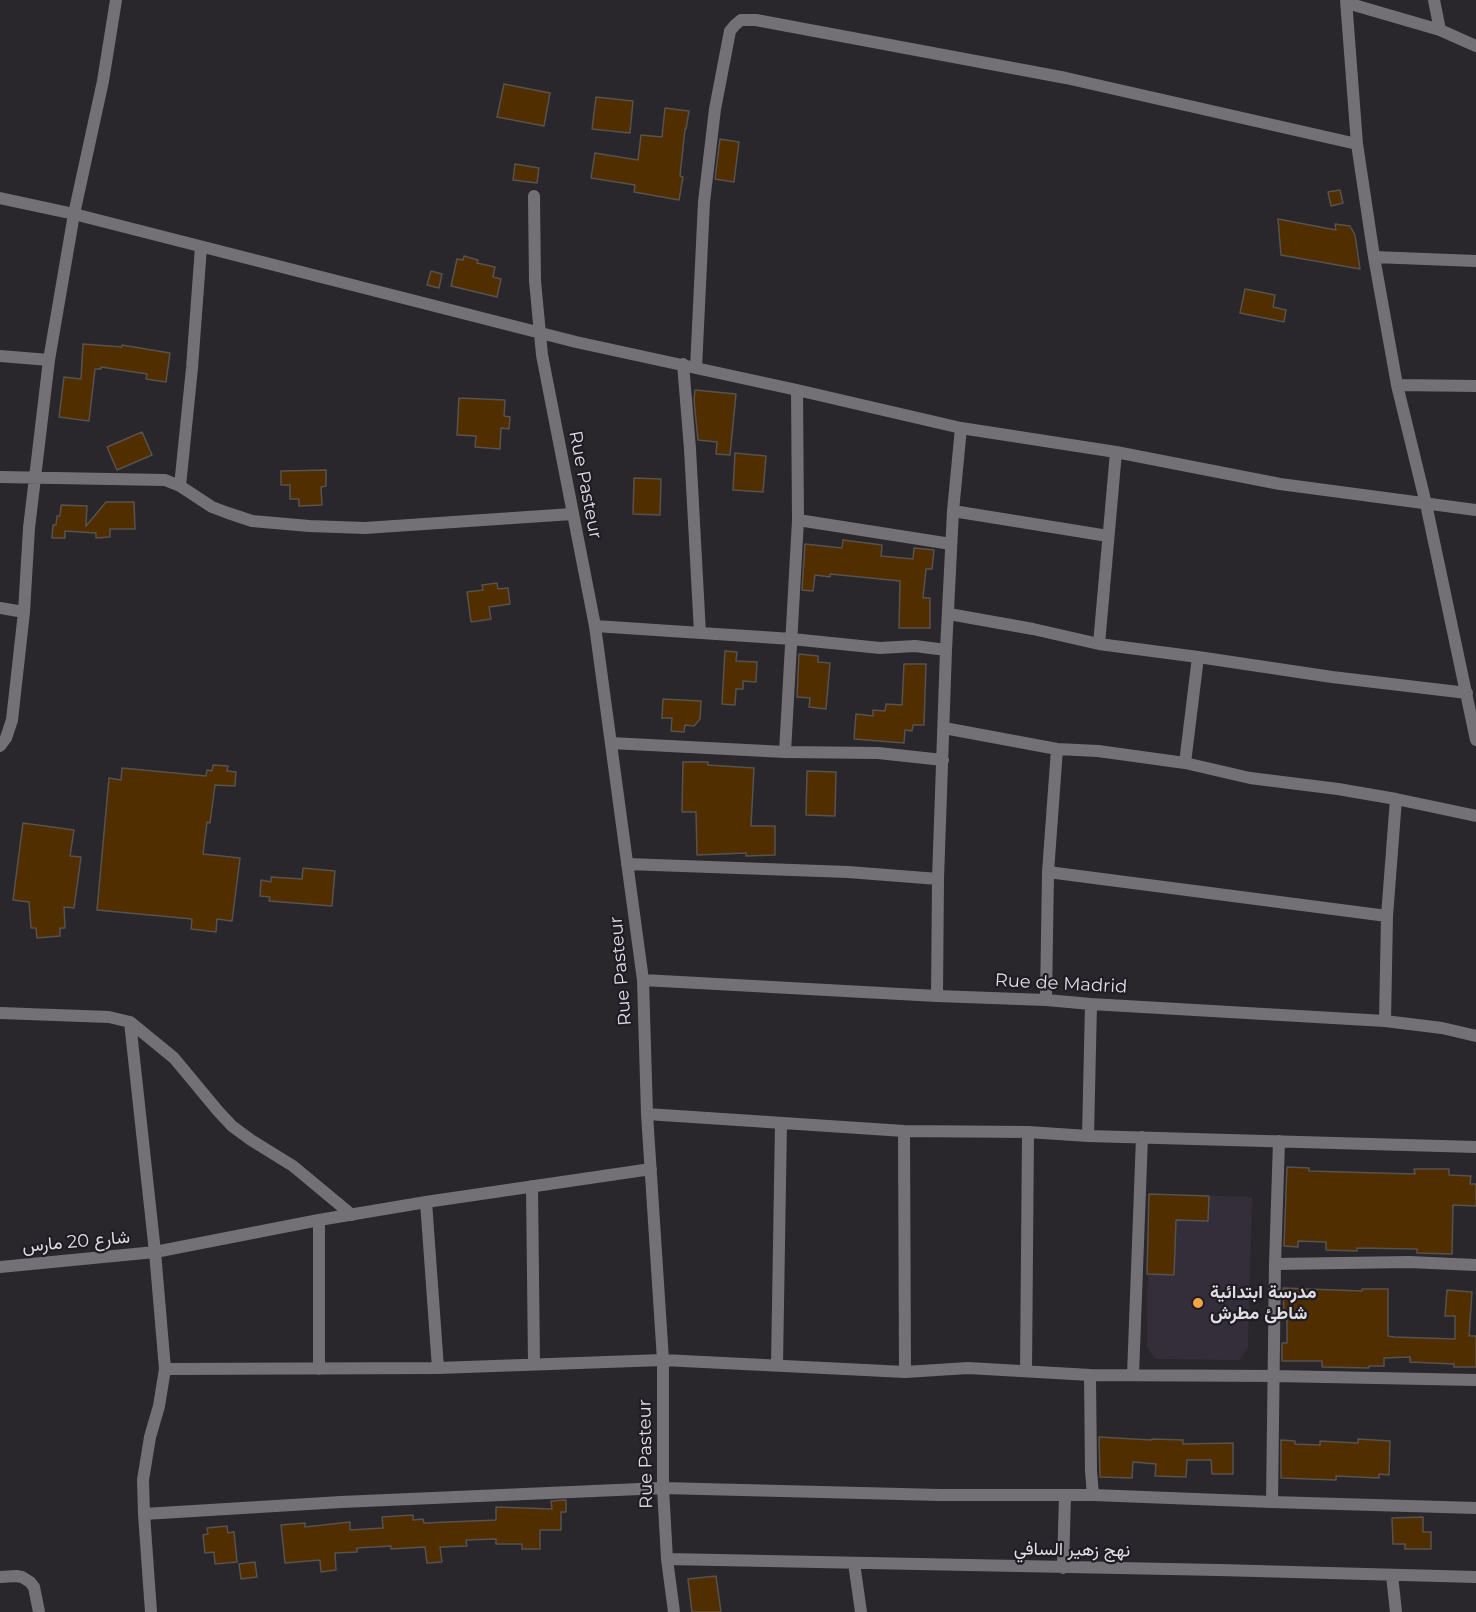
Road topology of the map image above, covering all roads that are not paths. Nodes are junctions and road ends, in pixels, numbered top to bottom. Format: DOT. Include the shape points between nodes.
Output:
graph roads {
  1 [pos="116,0"];
  2 [pos="1434,0"];
  3 [pos="1347,1"];
  4 [pos="1440,30"];
  5 [pos="1476,46"];
  6 [pos="1357,144"];
  7 [pos="534,196"];
  8 [pos="0,198"];
  9 [pos="74,214"];
  10 [pos="201,247"];
  11 [pos="1374,257"];
  12 [pos="1476,261"];
  13 [pos="539,333"];
  14 [pos="0,356"];
  15 [pos="49,360"];
  16 [pos="683,364"];
  17 [pos="696,368"];
  18 [pos="1397,385"];
  19 [pos="1476,386"];
  20 [pos="797,390"];
  21 [pos="961,428"];
  22 [pos="1116,452"];
  23 [pos="0,477"];
  24 [pos="34,478"];
  25 [pos="180,486"];
  26 [pos="1426,504"];
  27 [pos="1476,510"];
  28 [pos="952,511"];
  29 [pos="572,514"];
  30 [pos="798,520"];
  31 [pos="1108,536"];
  32 [pos="951,544"];
  33 [pos="0,609"];
  34 [pos="24,612"];
  35 [pos="949,614"];
  36 [pos="595,626"];
  37 [pos="700,633"];
  38 [pos="792,639"];
  39 [pos="1100,644"];
  40 [pos="946,650"];
  41 [pos="1198,657"];
  42 [pos="1467,693"];
  43 [pos="944,728"];
  44 [pos="1476,740"];
  45 [pos="612,743"];
  46 [pos="0,746"];
  47 [pos="1057,749"];
  48 [pos="784,752"];
  49 [pos="943,760"];
  50 [pos="1185,763"];
  51 [pos="1396,799"];
  52 [pos="1476,816"];
  53 [pos="627,864"];
  54 [pos="1048,873"];
  55 [pos="938,879"];
  56 [pos="1387,916"];
  57 [pos="643,980"];
  58 [pos="937,996"];
  59 [pos="1046,1000"];
  60 [pos="1091,1004"];
  61 [pos="0,1013"];
  62 [pos="1385,1021"];
  63 [pos="130,1022"];
  64 [pos="1476,1036"];
  65 [pos="647,1114"];
  66 [pos="781,1123"];
  67 [pos="904,1131"];
  68 [pos="1028,1132"];
  69 [pos="1088,1136"];
  70 [pos="1142,1137"];
  71 [pos="1280,1141"];
  72 [pos="1476,1147"];
  73 [pos="651,1169"];
  74 [pos="532,1186"];
  75 [pos="426,1202"];
  76 [pos="352,1215"];
  77 [pos="319,1220"];
  78 [pos="155,1252"];
  79 [pos="1275,1264"];
  80 [pos="1476,1265"];
  81 [pos="0,1267"];
  82 [pos="663,1360"];
  83 [pos="534,1364"];
  84 [pos="777,1365"];
  85 [pos="438,1368"];
  86 [pos="165,1369"];
  87 [pos="320,1369"];
  88 [pos="1026,1371"];
  89 [pos="905,1372"];
  90 [pos="1090,1375"];
  91 [pos="1133,1375"];
  92 [pos="1275,1376"];
  93 [pos="1476,1380"];
  94 [pos="663,1488"];
  95 [pos="1065,1495"];
  96 [pos="1093,1495"];
  97 [pos="1272,1503"];
  98 [pos="1476,1508"];
  99 [pos="144,1514"];
  100 [pos="667,1559"];
  101 [pos="854,1563"];
  102 [pos="1063,1568"];
  103 [pos="1392,1575"];
  104 [pos="0,1577"];
  105 [pos="1476,1577"];
  106 [pos="39,1612"];
  107 [pos="151,1612"];
  108 [pos="674,1612"];
  109 [pos="861,1612"];
  110 [pos="1396,1612"];
  1 -- 9 [label="street"];
  2 -- 4 [label="street"];
  3 -- 4 [label="street"];
  3 -- 6 [label="street"];
  4 -- 5 [label="street"];
  6 -- 11 [label="street"];
  6 -- 17 [label="street" via="1066,78 741,20 730,31 715,109 704,202"];
  7 -- 13 [label="street, Rue Pasteur"];
  8 -- 9 [label="street"];
  9 -- 10 [label="street"];
  9 -- 15 [label="street"];
  10 -- 13 [label="street"];
  10 -- 25 [label="street"];
  11 -- 12 [label="street"];
  11 -- 18 [label="street"];
  13 -- 16 [label="street"];
  13 -- 29 [label="street, Rue Pasteur"];
  14 -- 15 [label="street"];
  15 -- 24 [label="street"];
  16 -- 17 [label="street"];
  16 -- 37 [label="street"];
  17 -- 20 [label="street"];
  18 -- 19 [label="street"];
  18 -- 26 [label="street"];
  20 -- 21 [label="street"];
  20 -- 30 [label="street"];
  21 -- 22 [label="street"];
  21 -- 28 [label="street"];
  22 -- 26 [label="street" via="1280,484"];
  22 -- 31 [label="street"];
  23 -- 24 [label="street"];
  24 -- 25 [label="street" via="153,479"];
  24 -- 34 [label="street"];
  25 -- 29 [label="street" via="212,507 252,521 309,526 365,528"];
  26 -- 27 [label="street"];
  26 -- 42 [label="street"];
  28 -- 31 [label="street"];
  28 -- 32 [label="street"];
  29 -- 36 [label="street, Rue Pasteur"];
  30 -- 32 [label="street"];
  30 -- 38 [label="street"];
  31 -- 39 [label="street"];
  32 -- 35 [label="street"];
  33 -- 34 [label="street"];
  34 -- 46 [label="street" via="12,720"];
  35 -- 39 [label="street"];
  35 -- 40 [label="street"];
  36 -- 37 [label="street"];
  36 -- 45 [label="street, Rue Pasteur"];
  37 -- 38 [label="street"];
  38 -- 40 [label="street"];
  38 -- 48 [label="street"];
  39 -- 41 [label="street"];
  40 -- 43 [label="street"];
  41 -- 42 [label="street" via="1332,678"];
  41 -- 50 [label="street"];
  42 -- 44 [label="street"];
  43 -- 47 [label="street"];
  43 -- 49 [label="street"];
  45 -- 48 [label="street"];
  45 -- 53 [label="street, Rue Pasteur"];
  47 -- 50 [label="street"];
  47 -- 54 [label="street"];
  48 -- 49 [label="street" via="878,753"];
  49 -- 55 [label="street"];
  50 -- 51 [label="street" via="1250,778"];
  51 -- 52 [label="street"];
  51 -- 56 [label="street"];
  53 -- 55 [label="street"];
  53 -- 57 [label="street, Rue Pasteur"];
  54 -- 56 [label="street"];
  54 -- 59 [label="street"];
  55 -- 58 [label="street"];
  56 -- 62 [label="street"];
  57 -- 58 [label="street, Rue de Madrid"];
  57 -- 65 [label="street, Rue Pasteur"];
  58 -- 59 [label="street, Rue de Madrid"];
  59 -- 60 [label="street, Rue de Madrid"];
  60 -- 62 [label="street, Rue de Madrid"];
  60 -- 69 [label="street"];
  61 -- 63 [label="street" via="109,1017"];
  62 -- 64 [label="street, Rue de Madrid"];
  63 -- 76 [label="street" via="174,1058 232,1126 293,1166"];
  63 -- 78 [label="street"];
  65 -- 66 [label="street"];
  65 -- 73 [label="street, Rue Pasteur"];
  66 -- 67 [label="street"];
  66 -- 84 [label="street"];
  67 -- 68 [label="street"];
  67 -- 89 [label="street"];
  68 -- 69 [label="street"];
  68 -- 88 [label="street"];
  69 -- 70 [label="street"];
  70 -- 71 [label="street"];
  70 -- 91 [label="street"];
  71 -- 72 [label="street"];
  71 -- 79 [label="street"];
  73 -- 74 [label="street, شارع 20 مارس"];
  73 -- 82 [label="street, Rue Pasteur"];
  74 -- 75 [label="street, شارع 20 مارس"];
  74 -- 83 [label="street"];
  75 -- 76 [label="street, شارع 20 مارس"];
  75 -- 85 [label="street"];
  76 -- 77 [label="street, شارع 20 مارس"];
  77 -- 78 [label="street, شارع 20 مارس"];
  77 -- 87 [label="street"];
  78 -- 81 [label="street, شارع 20 مارس"];
  78 -- 86 [label="street"];
  79 -- 80 [label="street"];
  79 -- 92 [label="street"];
  82 -- 83 [label="street"];
  82 -- 84 [label="street"];
  82 -- 94 [label="street, Rue Pasteur"];
  83 -- 85 [label="street"];
  84 -- 89 [label="street"];
  85 -- 87 [label="street"];
  86 -- 87 [label="street"];
  86 -- 99 [label="street" via="143,1480"];
  88 -- 89 [label="street" via="968,1368"];
  88 -- 90 [label="street"];
  90 -- 91 [label="street"];
  90 -- 96 [label="street"];
  91 -- 92 [label="street"];
  92 -- 93 [label="street"];
  92 -- 97 [label="street"];
  94 -- 95 [label="street"];
  94 -- 99 [label="street"];
  94 -- 100 [label="street, Rue Pasteur"];
  95 -- 96 [label="street"];
  95 -- 102 [label="street"];
  96 -- 97 [label="street"];
  97 -- 98 [label="street"];
  99 -- 107 [label="street"];
  100 -- 101 [label="street, نهج زهير السافي"];
  100 -- 108 [label="street, Rue Pasteur"];
  101 -- 102 [label="street, نهج زهير السافي"];
  101 -- 109 [label="street"];
  102 -- 103 [label="street, نهج زهير السافي"];
  103 -- 105 [label="street, نهج زهير السافي"];
  103 -- 110 [label="street"];
  104 -- 106 [label="street" via="16,1576 30,1582"];
}
